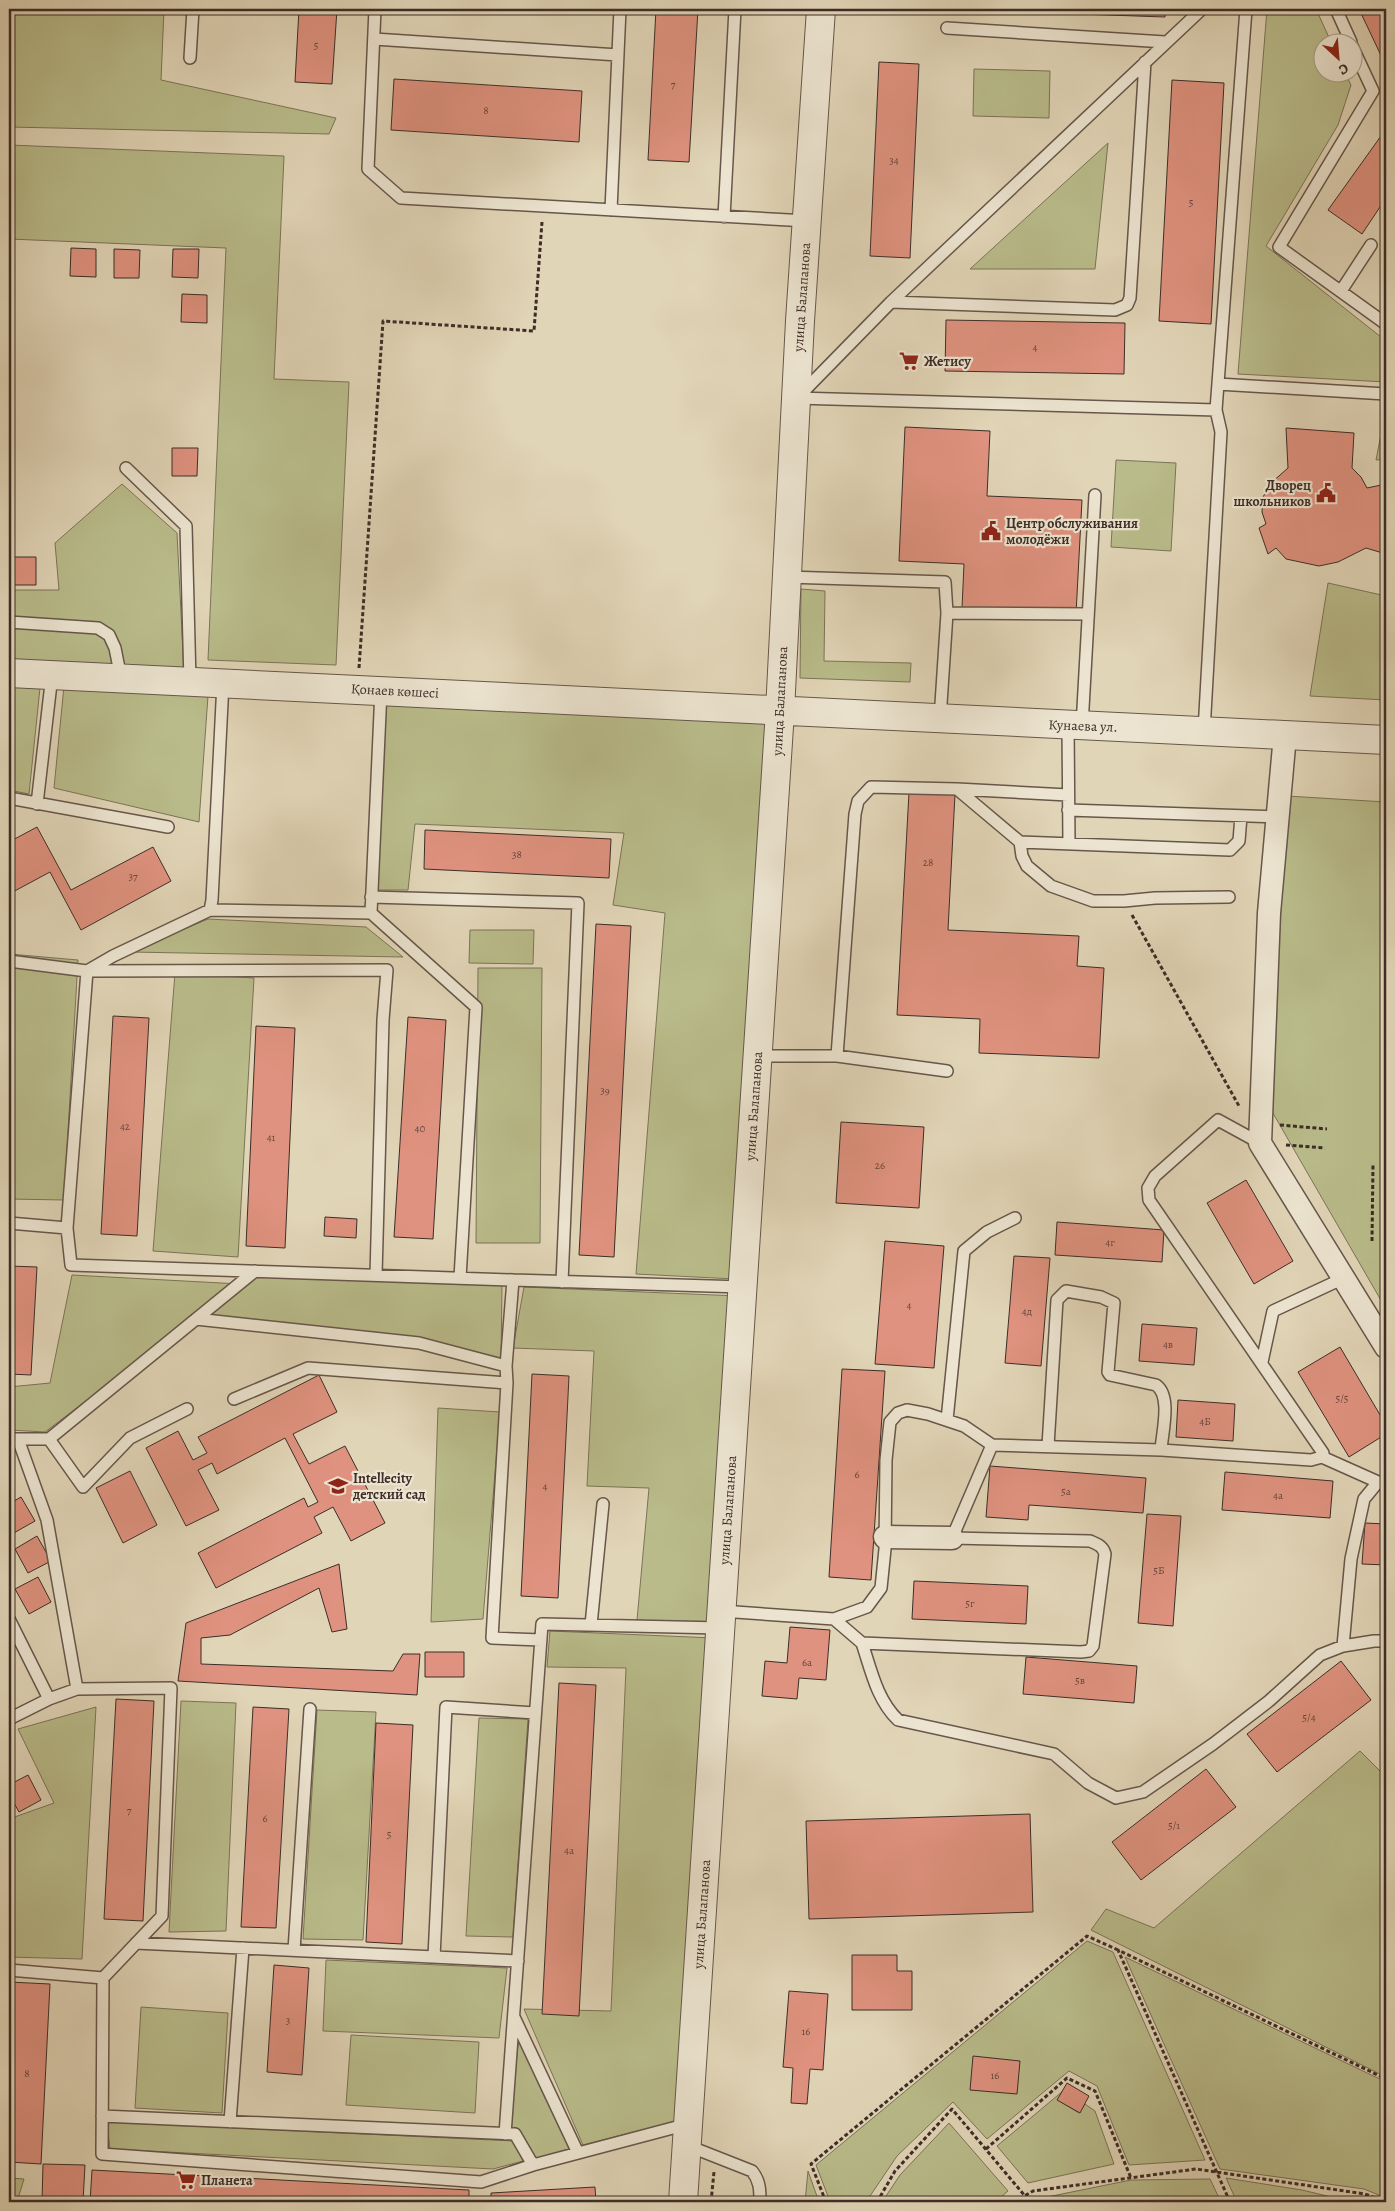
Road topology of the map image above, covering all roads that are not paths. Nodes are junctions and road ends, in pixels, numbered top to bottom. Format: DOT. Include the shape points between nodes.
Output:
graph roads {
  1 [pos="193,9"];
  2 [pos="376,9"];
  3 [pos="620,9"];
  4 [pos="735,9"];
  5 [pos="821,9"];
  6 [pos="1202,9"];
  7 [pos="1246,9"];
  8 [pos="1336,9"];
  9 [pos="947,28"];
  10 [pos="1347,32"];
  11 [pos="374,38"];
  12 [pos="1165,42"];
  13 [pos="618,55"];
  14 [pos="190,58"];
  15 [pos="1145,62"];
  16 [pos="1362,68"];
  17 [pos="611,210"];
  18 [pos="724,217"];
  19 [pos="807,221"];
  20 [pos="1372,245"];
  21 [pos="1341,291"];
  22 [pos="891,302"];
  23 [pos="1386,324"];
  24 [pos="1218,384"];
  25 [pos="1386,394"];
  26 [pos="796,398"];
  27 [pos="1216,410"];
  28 [pos="126,468"];
  29 [pos="1095,495"];
  30 [pos="787,577"];
  31 [pos="947,613"];
  32 [pos="1088,614"];
  33 [pos="9,622"];
  34 [pos="9,673"];
  35 [pos="52,675"];
  36 [pos="122,680"];
  37 [pos="190,682"];
  38 [pos="223,683"];
  39 [pos="369,690"];
  40 [pos="780,711"];
  41 [pos="940,719"];
  42 [pos="1075,726"];
  43 [pos="1204,731"];
  44 [pos="1285,735"];
  45 [pos="1386,740"];
  46 [pos="957,789"];
  47 [pos="1068,796"];
  48 [pos="9,798"];
  49 [pos="37,804"];
  50 [pos="1068,810"];
  51 [pos="1241,816"];
  52 [pos="1278,817"];
  53 [pos="168,827"];
  54 [pos="1020,842"];
  55 [pos="1069,843"];
  56 [pos="371,897"];
  57 [pos="1229,897"];
  58 [pos="210,910"];
  59 [pos="370,912"];
  60 [pos="9,960"];
  61 [pos="87,971"];
  62 [pos="758,1056"];
  63 [pos="837,1056"];
  64 [pos="947,1071"];
  65 [pos="1261,1133"];
  66 [pos="1015,1218"];
  67 [pos="9,1223"];
  68 [pos="67,1228"];
  69 [pos="255,1271"];
  70 [pos="376,1275"];
  71 [pos="460,1278"];
  72 [pos="1344,1278"];
  73 [pos="513,1280"];
  74 [pos="562,1282"];
  75 [pos="743,1287"];
  76 [pos="196,1319"];
  77 [pos="1386,1347"];
  78 [pos="1262,1362"];
  79 [pos="506,1366"];
  80 [pos="507,1383"];
  81 [pos="234,1399"];
  82 [pos="187,1409"];
  83 [pos="947,1420"];
  84 [pos="14,1439"];
  85 [pos="49,1440"];
  86 [pos="992,1445"];
  87 [pos="1048,1446"];
  88 [pos="1161,1450"];
  89 [pos="1322,1457"];
  90 [pos="1382,1482"];
  91 [pos="603,1504"];
  92 [pos="885,1537"];
  93 [pos="952,1538"];
  94 [pos="9,1619"];
  95 [pos="834,1619"];
  96 [pos="721,1620"];
  97 [pos="591,1625"];
  98 [pos="541,1640"];
  99 [pos="1386,1641"];
  100 [pos="862,1643"];
  101 [pos="1343,1646"];
  102 [pos="77,1689"];
  103 [pos="49,1699"];
  104 [pos="310,1709"];
  105 [pos="535,1713"];
  106 [pos="9,1719"];
  107 [pos="136,1943"];
  108 [pos="243,1948"];
  109 [pos="294,1950"];
  110 [pos="434,1957"];
  111 [pos="518,1961"];
  112 [pos="9,1970"];
  113 [pos="103,1978"];
  114 [pos="514,2016"];
  115 [pos="102,2116"];
  116 [pos="230,2122"];
  117 [pos="505,2134"];
  118 [pos="687,2135"];
  119 [pos="578,2153"];
  120 [pos="533,2165"];
  121 [pos="683,2202"];
  122 [pos="760,2202"];
  1 -- 14 [label="lane"];
  2 -- 11 [label="lane"];
  3 -- 13 [label="lane"];
  4 -- 18 [label="lane"];
  5 -- 19 [label="street, улица Балапанова"];
  6 -- 12 [label="lane"];
  7 -- 24 [label="lane"];
  8 -- 10 [label="lane"];
  9 -- 12 [label="lane"];
  11 -- 13 [label="lane"];
  11 -- 17 [label="lane" via="368,169 401,198"];
  12 -- 15 [label="lane"];
  13 -- 17 [label="lane"];
  15 -- 22 [label="lane"];
  15 -- 22 [label="lane" via="1127,305 1115,310"];
  16 -- 21 [label="lane" via="1372,91 1279,247"];
  17 -- 18 [label="lane"];
  18 -- 19 [label="lane"];
  19 -- 26 [label="street, улица Балапанова"];
  20 -- 21 [label="lane"];
  21 -- 23 [label="lane"];
  22 -- 26 [label="lane"];
  24 -- 25 [label="lane"];
  24 -- 27 [label="lane"];
  26 -- 27 [label="lane"];
  26 -- 30 [label="street, улица Балапанова"];
  27 -- 43 [label="lane" via="1221,432"];
  28 -- 37 [label="lane" via="186,526"];
  29 -- 32 [label="lane"];
  30 -- 31 [label="lane" via="945,582"];
  30 -- 40 [label="street, улица Балапанова"];
  31 -- 32 [label="lane"];
  31 -- 41 [label="lane"];
  32 -- 42 [label="lane"];
  33 -- 36 [label="lane" via="98,628 109,635 115,648"];
  34 -- 35 [label="street, Қонаев көшесі"];
  35 -- 36 [label="street, Қонаев көшесі"];
  35 -- 49 [label="lane"];
  36 -- 37 [label="street, Қонаев көшесі"];
  37 -- 38 [label="street, Қонаев көшесі"];
  38 -- 39 [label="street, Қонаев көшесі"];
  38 -- 58 [label="lane"];
  39 -- 40 [label="street, Қонаев көшесі"];
  39 -- 56 [label="lane"];
  40 -- 41 [label="street, Кунаева ул."];
  40 -- 62 [label="street, улица Балапанова"];
  41 -- 42 [label="street, Кунаева ул."];
  42 -- 43 [label="street, Кунаева ул."];
  42 -- 47 [label="lane"];
  43 -- 44 [label="street, Кунаева ул."];
  44 -- 45 [label="street, Кунаева ул."];
  44 -- 52 [label="street"];
  46 -- 47 [label="lane"];
  46 -- 54 [label="lane"];
  46 -- 63 [label="lane" via="871,786 858,800"];
  47 -- 50 [label="lane"];
  48 -- 49 [label="lane"];
  49 -- 53 [label="lane"];
  50 -- 51 [label="lane"];
  50 -- 55 [label="lane"];
  51 -- 52 [label="lane"];
  51 -- 55 [label="lane" via="1239,842 1230,850"];
  52 -- 65 [label="street" via="1269,913"];
  54 -- 55 [label="lane"];
  54 -- 57 [label="lane" via="1027,866 1051,886 1094,901"];
  56 -- 59 [label="lane"];
  56 -- 74 [label="lane" via="578,903"];
  58 -- 59 [label="lane"];
  58 -- 61 [label="lane"];
  59 -- 71 [label="lane" via="476,1007"];
  60 -- 61 [label="lane"];
  61 -- 68 [label="lane"];
  61 -- 70 [label="lane" via="387,970"];
  62 -- 63 [label="lane"];
  62 -- 75 [label="street, улица Балапанова"];
  63 -- 64 [label="lane"];
  65 -- 72 [label="street"];
  65 -- 78 [label="lane" via="1218,1120 1155,1176 1148,1188 1149,1200"];
  66 -- 83 [label="lane" via="987,1232 964,1251"];
  67 -- 68 [label="lane"];
  68 -- 69 [label="lane" via="71,1265"];
  69 -- 70 [label="lane"];
  69 -- 76 [label="lane"];
  70 -- 71 [label="lane"];
  71 -- 73 [label="lane"];
  72 -- 77 [label="street"];
  72 -- 78 [label="lane" via="1273,1311"];
  73 -- 74 [label="lane"];
  73 -- 79 [label="lane"];
  74 -- 75 [label="lane"];
  75 -- 96 [label="street, улица Балапанова"];
  76 -- 79 [label="lane" via="419,1343"];
  76 -- 85 [label="lane"];
  78 -- 89 [label="lane" via="1323,1453"];
  79 -- 80 [label="lane"];
  80 -- 81 [label="lane" via="308,1368"];
  80 -- 98 [label="lane" via="492,1638"];
  82 -- 85 [label="lane" via="130,1438 84,1487"];
  83 -- 86 [label="lane" via="964,1426"];
  83 -- 92 [label="lane" via="907,1410 898,1413 890,1422"];
  84 -- 85 [label="lane"];
  84 -- 102 [label="lane" via="47,1520"];
  86 -- 87 [label="lane"];
  86 -- 93 [label="lane"];
  87 -- 88 [label="lane"];
  87 -- 88 [label="lane" via="1057,1300 1066,1292 1101,1297 1114,1303 1108,1372 1156,1385 1162,1390 1166,1398"];
  88 -- 89 [label="lane" via="1311,1460"];
  89 -- 90 [label="lane"];
  90 -- 101 [label="lane" via="1364,1499 1351,1560"];
  91 -- 97 [label="lane"];
  92 -- 93 [label="street"];
  92 -- 95 [label="lane" via="881,1588 868,1607"];
  93 -- 100 [label="lane" via="1090,1541 1104,1549 1093,1646 1089,1651"];
  94 -- 103 [label="lane"];
  95 -- 96 [label="lane"];
  95 -- 100 [label="lane"];
  96 -- 97 [label="lane"];
  96 -- 118 [label="street, улица Балапанова"];
  97 -- 98 [label="lane" via="542,1624"];
  98 -- 105 [label="lane"];
  99 -- 101 [label="lane"];
  100 -- 101 [label="lane" via="880,1695 898,1720 1054,1754 1088,1783 1116,1798 1143,1792 1269,1701 1320,1655"];
  102 -- 103 [label="lane"];
  102 -- 107 [label="lane" via="171,1688 162,1916"];
  103 -- 106 [label="lane"];
  104 -- 109 [label="lane"];
  105 -- 110 [label="lane" via="446,1707"];
  105 -- 111 [label="lane"];
  107 -- 108 [label="lane"];
  107 -- 113 [label="lane"];
  108 -- 109 [label="lane"];
  108 -- 116 [label="lane"];
  109 -- 110 [label="lane"];
  110 -- 111 [label="lane"];
  111 -- 114 [label="lane"];
  112 -- 113 [label="lane"];
  113 -- 115 [label="lane"];
  114 -- 117 [label="lane"];
  114 -- 119 [label="lane"];
  115 -- 116 [label="lane"];
  115 -- 120 [label="lane" via="102,2154 481,2182"];
  116 -- 117 [label="lane"];
  117 -- 120 [label="lane" via="515,2134"];
  118 -- 119 [label="lane"];
  118 -- 121 [label="street, улица Балапанова"];
  118 -- 122 [label="lane" via="715,2156 752,2171 760,2187"];
  119 -- 120 [label="lane"];
}
